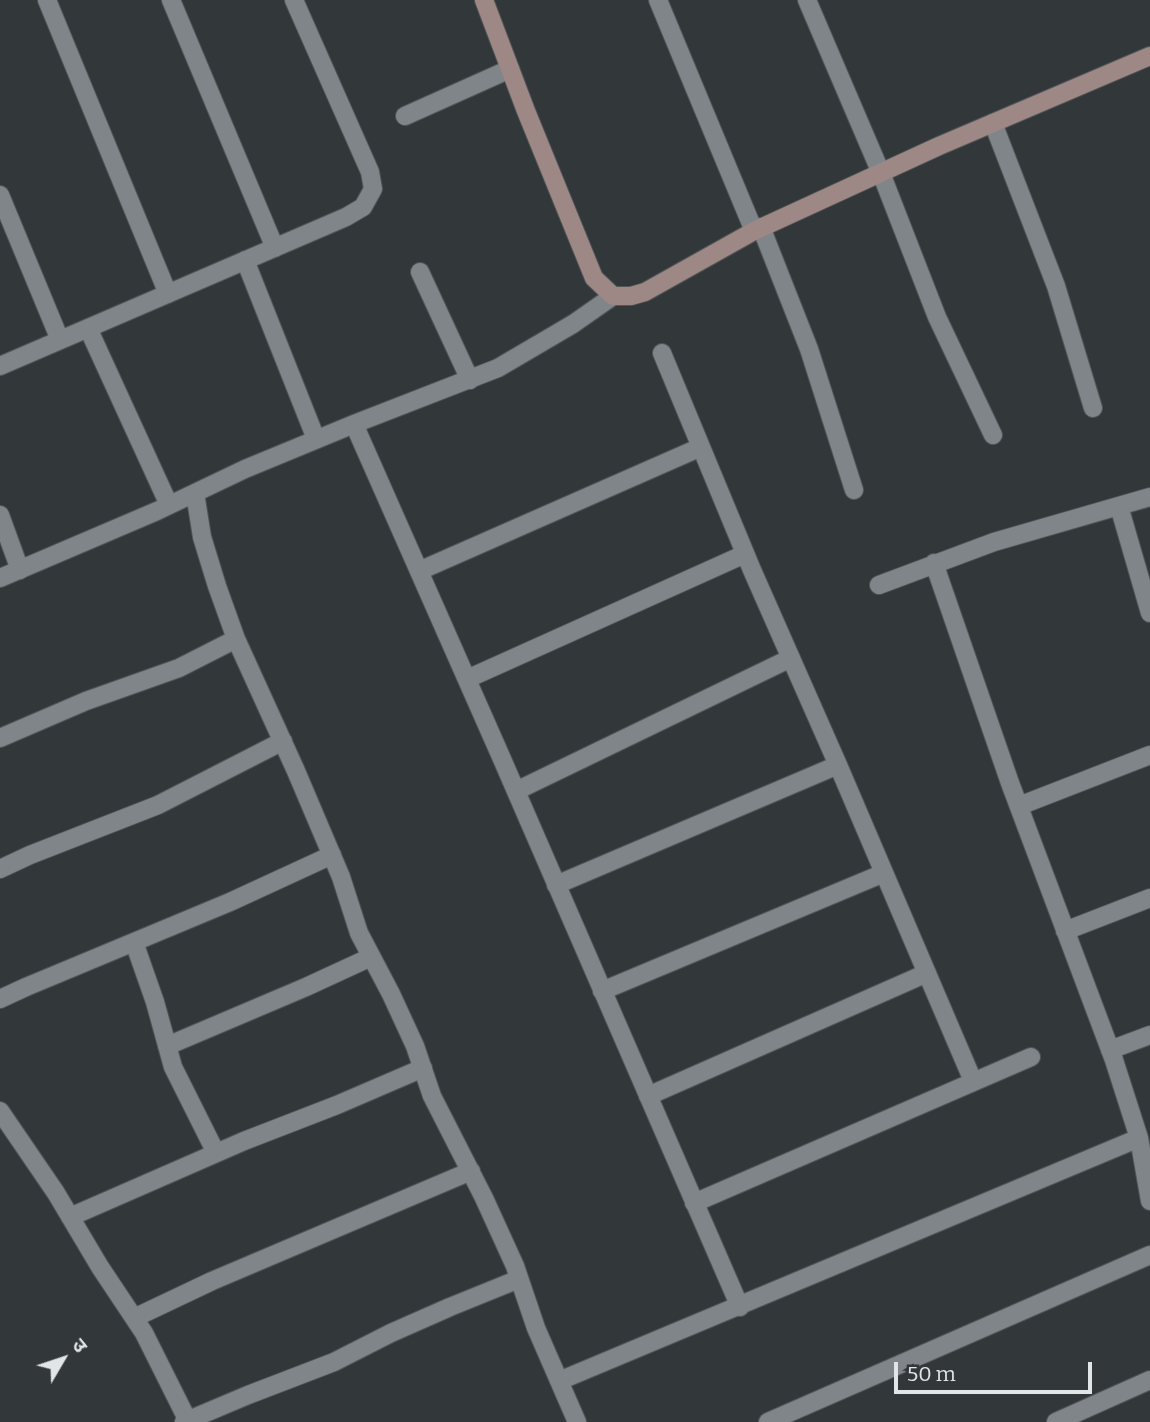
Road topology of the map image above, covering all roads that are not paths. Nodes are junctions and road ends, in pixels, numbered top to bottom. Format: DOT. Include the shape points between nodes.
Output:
graph roads {
  1 [pos="47,0"];
  2 [pos="171,0"];
  3 [pos="294,0"];
  4 [pos="484,0"];
  5 [pos="658,0"];
  6 [pos="807,0"];
  7 [pos="1150,56"];
  8 [pos="510,69"];
  9 [pos="405,116"];
  10 [pos="993,124"];
  11 [pos="881,173"];
  12 [pos="0,195"];
  13 [pos="757,229"];
  14 [pos="275,248"];
  15 [pos="245,260"];
  16 [pos="420,272"];
  17 [pos="168,294"];
  18 [pos="613,296"];
  19 [pos="88,328"];
  20 [pos="60,340"];
  21 [pos="662,353"];
  22 [pos="0,366"];
  23 [pos="470,380"];
  24 [pos="1093,408"];
  25 [pos="354,424"];
  26 [pos="993,435"];
  27 [pos="316,439"];
  28 [pos="701,447"];
  29 [pos="854,490"];
  30 [pos="195,493"];
  31 [pos="1150,497"];
  32 [pos="169,505"];
  33 [pos="1119,506"];
  34 [pos="0,515"];
  35 [pos="745,554"];
  36 [pos="934,564"];
  37 [pos="20,570"];
  38 [pos="419,570"];
  39 [pos="0,578"];
  40 [pos="879,585"];
  41 [pos="1150,613"];
  42 [pos="236,639"];
  43 [pos="791,658"];
  44 [pos="467,679"];
  45 [pos="0,738"];
  46 [pos="283,741"];
  47 [pos="1150,755"];
  48 [pos="838,765"];
  49 [pos="516,791"];
  50 [pos="1019,806"];
  51 [pos="332,855"];
  52 [pos="0,869"];
  53 [pos="884,873"];
  54 [pos="556,885"];
  55 [pos="1150,898"];
  56 [pos="1065,930"];
  57 [pos="134,942"];
  58 [pos="371,957"];
  59 [pos="927,973"];
  60 [pos="602,991"];
  61 [pos="0,999"];
  62 [pos="1150,1035"];
  63 [pos="167,1046"];
  64 [pos="1111,1050"];
  65 [pos="1031,1056"];
  66 [pos="423,1068"];
  67 [pos="973,1081"];
  68 [pos="648,1096"];
  69 [pos="0,1111"];
  70 [pos="1139,1138"];
  71 [pos="216,1153"];
  72 [pos="471,1171"];
  73 [pos="1150,1202"];
  74 [pos="694,1203"];
  75 [pos="70,1217"];
  76 [pos="1150,1255"];
  77 [pos="520,1279"];
  78 [pos="740,1307"];
  79 [pos="134,1318"];
  80 [pos="1150,1380"];
  81 [pos="559,1381"];
  82 [pos="186,1421"];
  83 [pos="576,1422"];
  84 [pos="768,1422"];
  85 [pos="1056,1422"];
  1 -- 17 [label="street"];
  2 -- 14 [label="street"];
  3 -- 14 [label="street" via="370,172 373,189 363,207 346,218"];
  4 -- 8 [label="street"];
  5 -- 13 [label="street"];
  6 -- 11 [label="street"];
  7 -- 10 [label="street"];
  8 -- 9 [label="street"];
  8 -- 18 [label="street" via="594,278"];
  10 -- 11 [label="street"];
  10 -- 24 [label="street" via="1056,286"];
  11 -- 13 [label="street"];
  11 -- 26 [label="street" via="937,317"];
  12 -- 20 [label="street"];
  13 -- 18 [label="street" via="645,292"];
  13 -- 29 [label="street" via="809,349"];
  14 -- 15 [label="street"];
  15 -- 17 [label="street"];
  15 -- 27 [label="street"];
  16 -- 23 [label="street"];
  17 -- 19 [label="street"];
  18 -- 23 [label="street" via="509,362"];
  19 -- 20 [label="street"];
  19 -- 32 [label="street"];
  20 -- 22 [label="street"];
  21 -- 28 [label="street"];
  23 -- 25 [label="street"];
  25 -- 27 [label="street"];
  25 -- 38 [label="street"];
  27 -- 30 [label="street"];
  28 -- 35 [label="street"];
  28 -- 38 [label="street"];
  30 -- 32 [label="street"];
  30 -- 42 [label="street" via="202,537"];
  31 -- 33 [label="street"];
  32 -- 37 [label="street"];
  33 -- 36 [label="street"];
  33 -- 41 [label="street"];
  34 -- 37 [label="street"];
  35 -- 43 [label="street"];
  35 -- 44 [label="street"];
  36 -- 40 [label="street"];
  36 -- 50 [label="street"];
  37 -- 39 [label="street"];
  38 -- 44 [label="street"];
  42 -- 45 [label="street" via="179,668"];
  42 -- 46 [label="street"];
  43 -- 48 [label="street"];
  43 -- 49 [label="street"];
  44 -- 49 [label="street"];
  46 -- 51 [label="street"];
  46 -- 52 [label="street" via="158,805"];
  47 -- 50 [label="street"];
  48 -- 53 [label="street"];
  48 -- 54 [label="street"];
  49 -- 54 [label="street"];
  50 -- 56 [label="street"];
  51 -- 57 [label="street"];
  51 -- 58 [label="street"];
  53 -- 59 [label="street"];
  53 -- 60 [label="street"];
  54 -- 60 [label="street"];
  55 -- 56 [label="street"];
  56 -- 64 [label="street"];
  57 -- 61 [label="street"];
  57 -- 63 [label="street"];
  58 -- 63 [label="street"];
  58 -- 66 [label="street"];
  59 -- 67 [label="street"];
  59 -- 68 [label="street"];
  60 -- 68 [label="street"];
  62 -- 64 [label="street"];
  63 -- 71 [label="street" via="173,1068"];
  64 -- 70 [label="street"];
  65 -- 67 [label="street"];
  66 -- 71 [label="street"];
  66 -- 72 [label="street" via="432,1096"];
  67 -- 74 [label="street"];
  68 -- 74 [label="street"];
  69 -- 75 [label="street"];
  70 -- 73 [label="street"];
  70 -- 78 [label="street"];
  71 -- 75 [label="street"];
  72 -- 77 [label="street"];
  72 -- 79 [label="street"];
  74 -- 78 [label="street"];
  75 -- 79 [label="street"];
  76 -- 84 [label="street"];
  77 -- 81 [label="street"];
  77 -- 82 [label="street" via="334,1362"];
  78 -- 81 [label="street"];
  79 -- 82 [label="street"];
  80 -- 85 [label="street"];
  81 -- 83 [label="street"];
}
